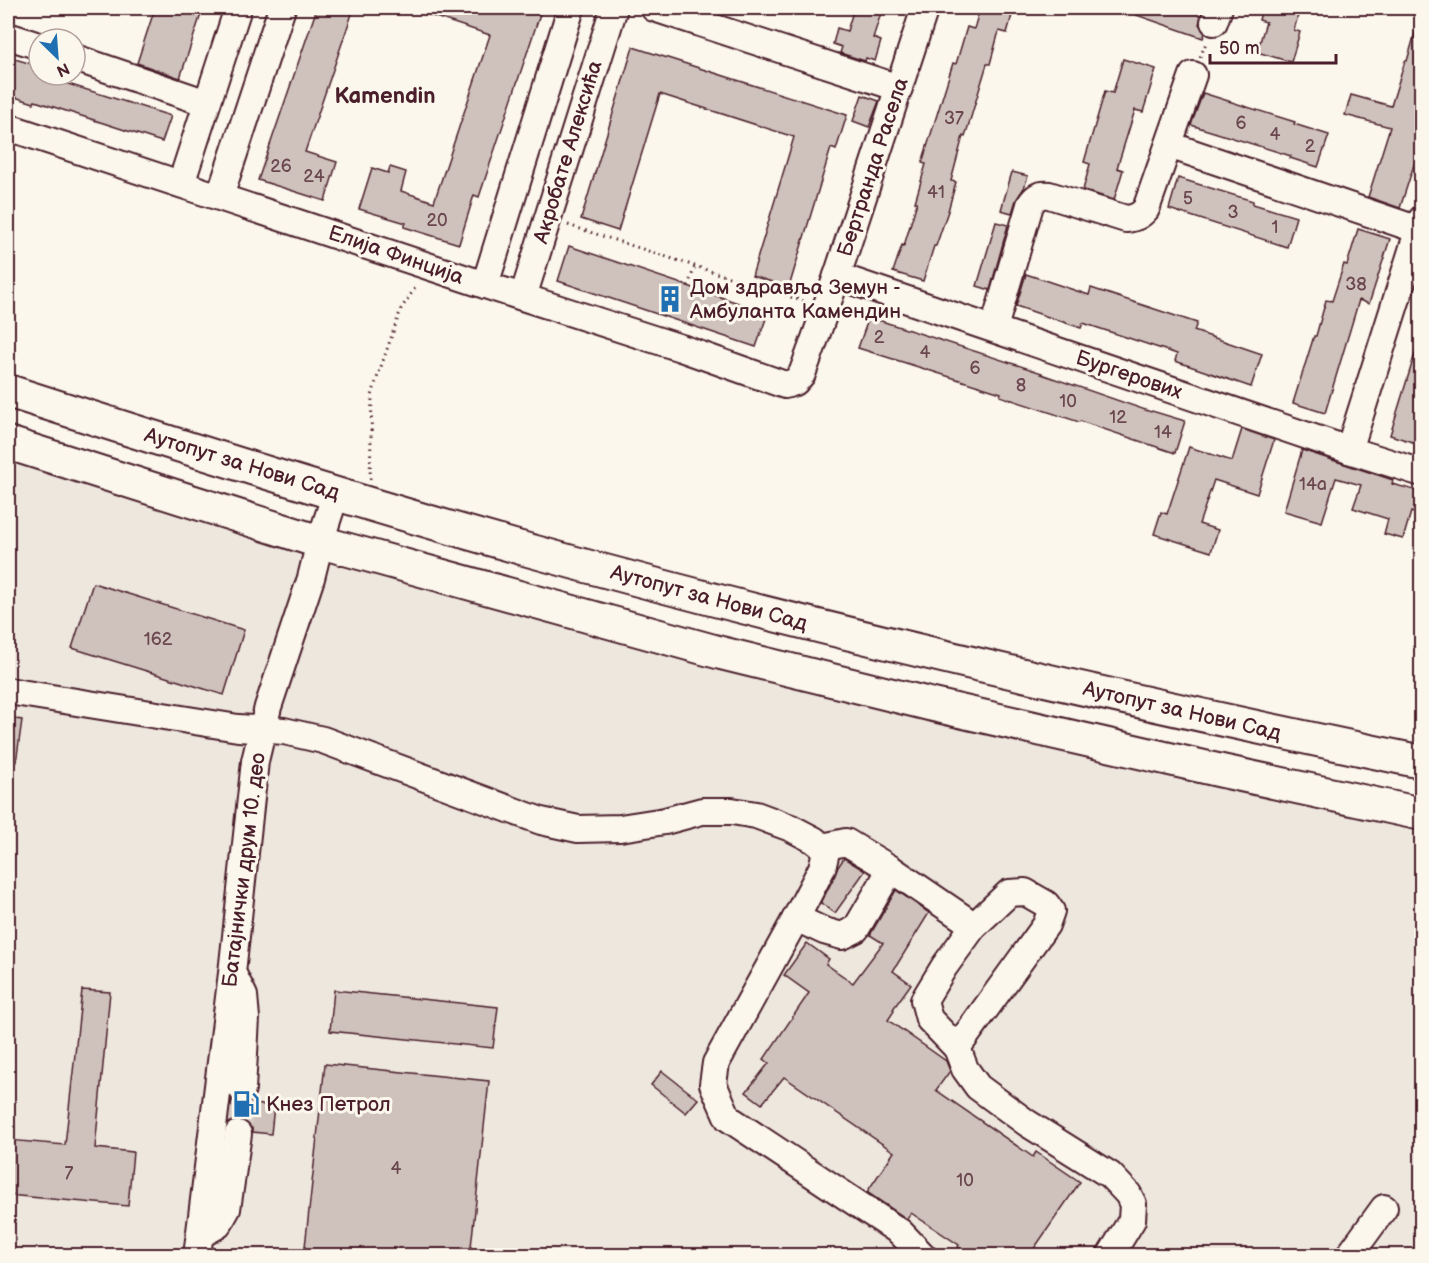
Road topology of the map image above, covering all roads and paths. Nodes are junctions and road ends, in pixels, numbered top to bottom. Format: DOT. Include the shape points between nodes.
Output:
graph roads {
  1 [pos="238,8"];
  2 [pos="282,8"];
  3 [pos="571,8"];
  4 [pos="614,8"];
  5 [pos="654,8"];
  6 [pos="925,8"];
  7 [pos="1216,15"];
  8 [pos="8,36"];
  9 [pos="27,42"];
  10 [pos="87,62"];
  11 [pos="1193,75"];
  12 [pos="899,88"];
  13 [pos="207,103"];
  14 [pos="8,127"];
  15 [pos="1169,145"];
  16 [pos="181,184"];
  17 [pos="220,196"];
  18 [pos="548,219"];
  19 [pos="1420,226"];
  20 [pos="429,266"];
  21 [pos="694,266"];
  22 [pos="837,276"];
  23 [pos="485,285"];
  24 [pos="688,286"];
  25 [pos="523,297"];
  26 [pos="806,302"];
  27 [pos="994,328"];
  28 [pos="785,385"];
  29 [pos="8,391"];
  30 [pos="8,443"];
  31 [pos="1349,450"];
  32 [pos="1422,473"];
  33 [pos="336,493"];
  34 [pos="366,502"];
  35 [pos="320,542"];
  36 [pos="8,692"];
  37 [pos="262,730"];
  38 [pos="1422,762"];
  39 [pos="1422,814"];
  40 [pos="823,847"];
  41 [pos="891,869"];
  42 [pos="796,918"];
  43 [pos="973,927"];
  44 [pos="232,973"];
  45 [pos="957,1048"];
  46 [pos="242,1089"];
  47 [pos="238,1134"];
  48 [pos="1384,1208"];
  49 [pos="199,1245"];
  50 [pos="923,1256"];
  51 [pos="1110,1256"];
  52 [pos="1349,1256"];
  1 -- 13 [label="street"];
  2 -- 17 [label="street"];
  3 -- 23 [label="street, Акробате Алексића"];
  4 -- 18 [label="street, Акробате Алексића"];
  5 -- 12 [label="street"];
  6 -- 12 [label="street, Бертранда Расела"];
  7 -- 11 [label="path"];
  8 -- 9 [label="street"];
  10 -- 13 [label="street"];
  11 -- 15 [label="street"];
  12 -- 22 [label="street, Бертранда Расела"];
  13 -- 16 [label="street"];
  14 -- 16 [label="street, Елија Финција"];
  15 -- 19 [label="street"];
  15 -- 27 [label="street" via="1146,209 1135,218 1126,219 1048,195 1035,198"];
  16 -- 17 [label="street, Елија Финција"];
  17 -- 20 [label="street, Елија Финција"];
  18 -- 21 [label="path"];
  18 -- 25 [label="street, Акробате Алексића"];
  19 -- 31 [label="street"];
  20 -- 23 [label="street, Елија Финција"];
  20 -- 34 [label="path" via="401,309 376,381"];
  21 -- 24 [label="path"];
  21 -- 26 [label="path"];
  22 -- 27 [label="street, Бургерових"];
  22 -- 28 [label="street, Бертранда Расела" via="802,375"];
  23 -- 25 [label="street, Елија Финција"];
  25 -- 28 [label="street, Елија Финција"];
  27 -- 31 [label="street, Бургерових"];
  29 -- 33 [label="main road, Аутопут за Нови Сад"];
  30 -- 35 [label="main road"];
  31 -- 32 [label="street, Бургерових"];
  33 -- 34 [label="main road, Аутопут за Нови Сад"];
  33 -- 35 [label="street, Батајнички друм 10. део"];
  34 -- 38 [label="main road, Аутопут за Нови Сад" via="527,549 907,648 1259,729"];
  35 -- 37 [label="street, Батајнички друм 10. део"];
  35 -- 39 [label="main road" via="795,672"];
  36 -- 37 [label="street"];
  37 -- 40 [label="street" via="323,740 541,821 578,829 620,828 702,811 732,811 791,828"];
  37 -- 44 [label="street, Батајнички друм 10. део" via="255,761"];
  40 -- 41 [label="street" via="846,842"];
  40 -- 42 [label="street" via="822,868"];
  41 -- 42 [label="street" via="856,929 849,933 842,936 824,931"];
  41 -- 43 [label="street"];
  42 -- 50 [label="street" via="716,1063 713,1084 728,1118 900,1232"];
  43 -- 45 [label="street" via="924,1000 929,1019"];
  43 -- 45 [label="street" via="1009,894 1025,892 1051,911 1046,926"];
  44 -- 46 [label="street" via="244,996 246,1018"];
  44 -- 49 [label="street, Батајнички друм 10. део"];
  45 -- 51 [label="street" via="978,1087 1110,1175 1128,1194 1133,1204 1132,1220"];
  47 -- 49 [label="street" via="227,1209"];
  48 -- 52 [label="street"];
}
